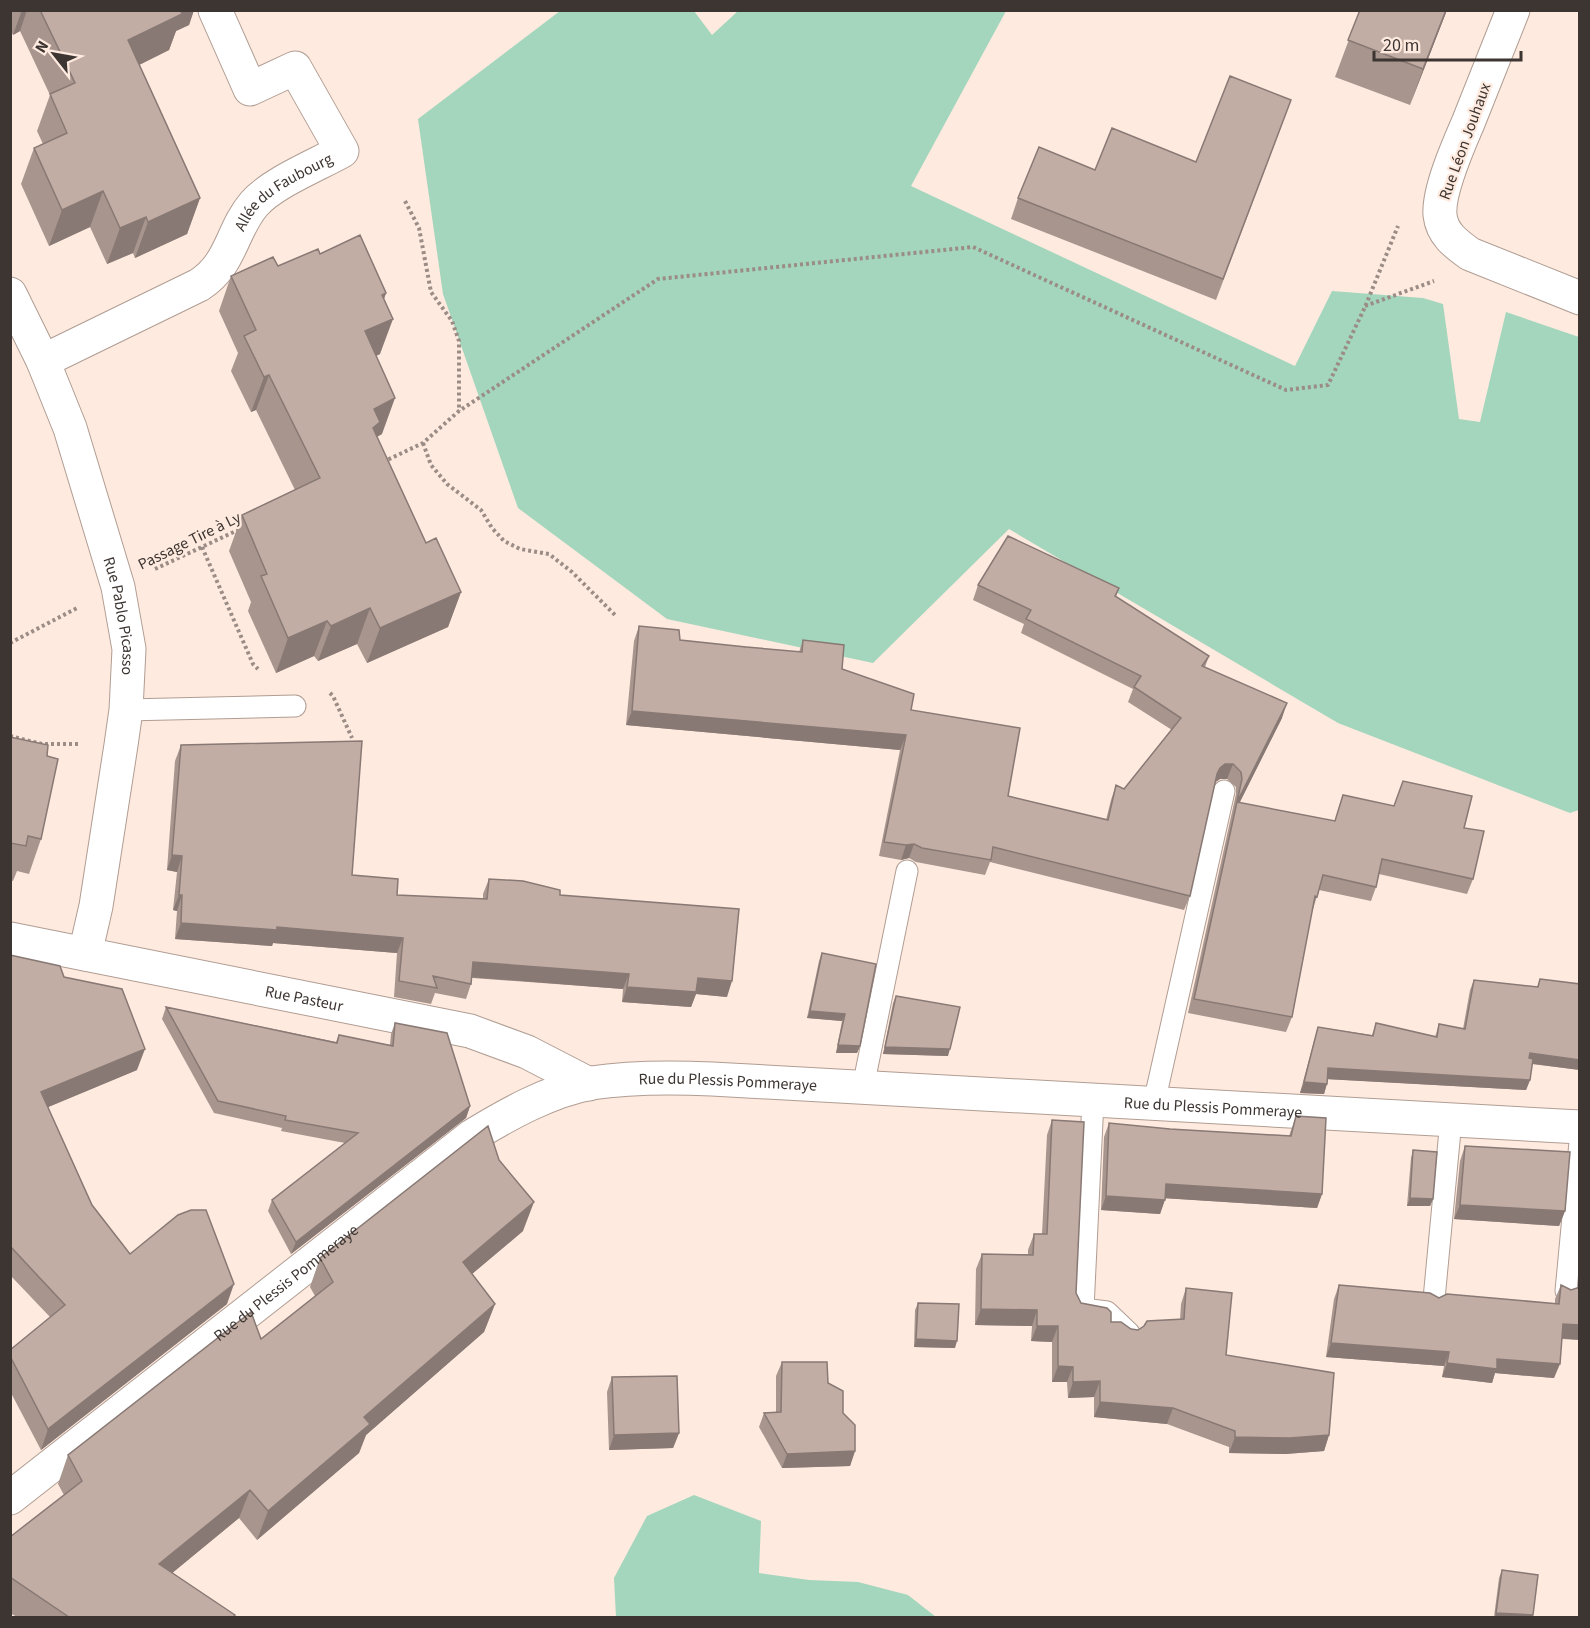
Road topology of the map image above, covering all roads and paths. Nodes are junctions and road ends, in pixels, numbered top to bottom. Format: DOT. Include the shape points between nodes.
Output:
graph roads {
  1 [pos="215,10"];
  2 [pos="1513,10"];
  3 [pos="405,201"];
  4 [pos="1399,223"];
  5 [pos="1486,262"];
  6 [pos="10,294"];
  7 [pos="1580,298"];
  8 [pos="1365,307"];
  9 [pos="43,361"];
  10 [pos="459,411"];
  11 [pos="423,444"];
  12 [pos="374,467"];
  13 [pos="243,528"];
  14 [pos="202,547"];
  15 [pos="118,587"];
  16 [pos="617,617"];
  17 [pos="10,643"];
  18 [pos="260,672"];
  19 [pos="324,688"];
  20 [pos="295,706"];
  21 [pos="126,710"];
  22 [pos="10,736"];
  23 [pos="352,738"];
  24 [pos="121,745"];
  25 [pos="1224,791"];
  26 [pos="907,870"];
  27 [pos="10,939"];
  28 [pos="85,954"];
  29 [pos="589,1084"];
  30 [pos="863,1087"];
  31 [pos="1093,1100"];
  32 [pos="1154,1104"];
  33 [pos="1451,1120"];
  34 [pos="1580,1127"];
  35 [pos="1580,1142"];
  36 [pos="1566,1291"];
  37 [pos="1434,1299"];
  38 [pos="1128,1333"];
  39 [pos="10,1498"];
  1 -- 9 [label="street, Allée du Faubourg" via="250,89 295,68 342,151 266,192 248,214 213,276"];
  2 -- 5 [label="street, Rue Léon Jouhaux" via="1440,200 1440,217 1446,232 1455,243"];
  3 -- 10 [label="path" via="419,228 431,292 452,321 459,341"];
  4 -- 8 [label="path"];
  5 -- 7 [label="street, Rue Léon Jouhaux"];
  5 -- 8 [label="path"];
  6 -- 9 [label="street, Rue Pablo Picasso"];
  8 -- 10 [label="path" via="1328,385 1286,390 973,247 658,279"];
  9 -- 15 [label="street, Rue Pablo Picasso" via="70,428"];
  10 -- 11 [label="path"];
  11 -- 12 [label="path"];
  11 -- 16 [label="path" via="431,465 447,484 481,510 504,541 520,549 549,554"];
  13 -- 14 [label="path, Passage Tire à Ly"];
  14 -- 15 [label="path, Passage Tire à Ly"];
  14 -- 18 [label="path"];
  15 -- 17 [label="path, Passage Tire à Ly"];
  15 -- 21 [label="street, Rue Pablo Picasso" via="129,649"];
  19 -- 23 [label="path" via="333,696"];
  20 -- 21 [label="lane"];
  21 -- 24 [label="street, Rue Pablo Picasso"];
  22 -- 24 [label="path" via="42,744"];
  24 -- 28 [label="street, Rue Pablo Picasso"];
  25 -- 32 [label="lane"];
  26 -- 30 [label="lane"];
  27 -- 28 [label="street, Rue Pasteur"];
  28 -- 29 [label="street, Rue Pasteur" via="470,1031 527,1052"];
  29 -- 30 [label="street, Rue du Plessis Pommeraye" via="660,1077"];
  29 -- 39 [label="street, Rue du Plessis Pommeraye" via="556,1094 472,1136"];
  30 -- 31 [label="street, Rue du Plessis Pommeraye"];
  31 -- 32 [label="street, Rue du Plessis Pommeraye"];
  31 -- 38 [label="lane" via="1083,1308 1107,1312"];
  32 -- 33 [label="street, Rue du Plessis Pommeraye"];
  33 -- 34 [label="street, Rue du Plessis Pommeraye"];
  33 -- 37 [label="lane"];
  35 -- 36 [label="lane"];
}
